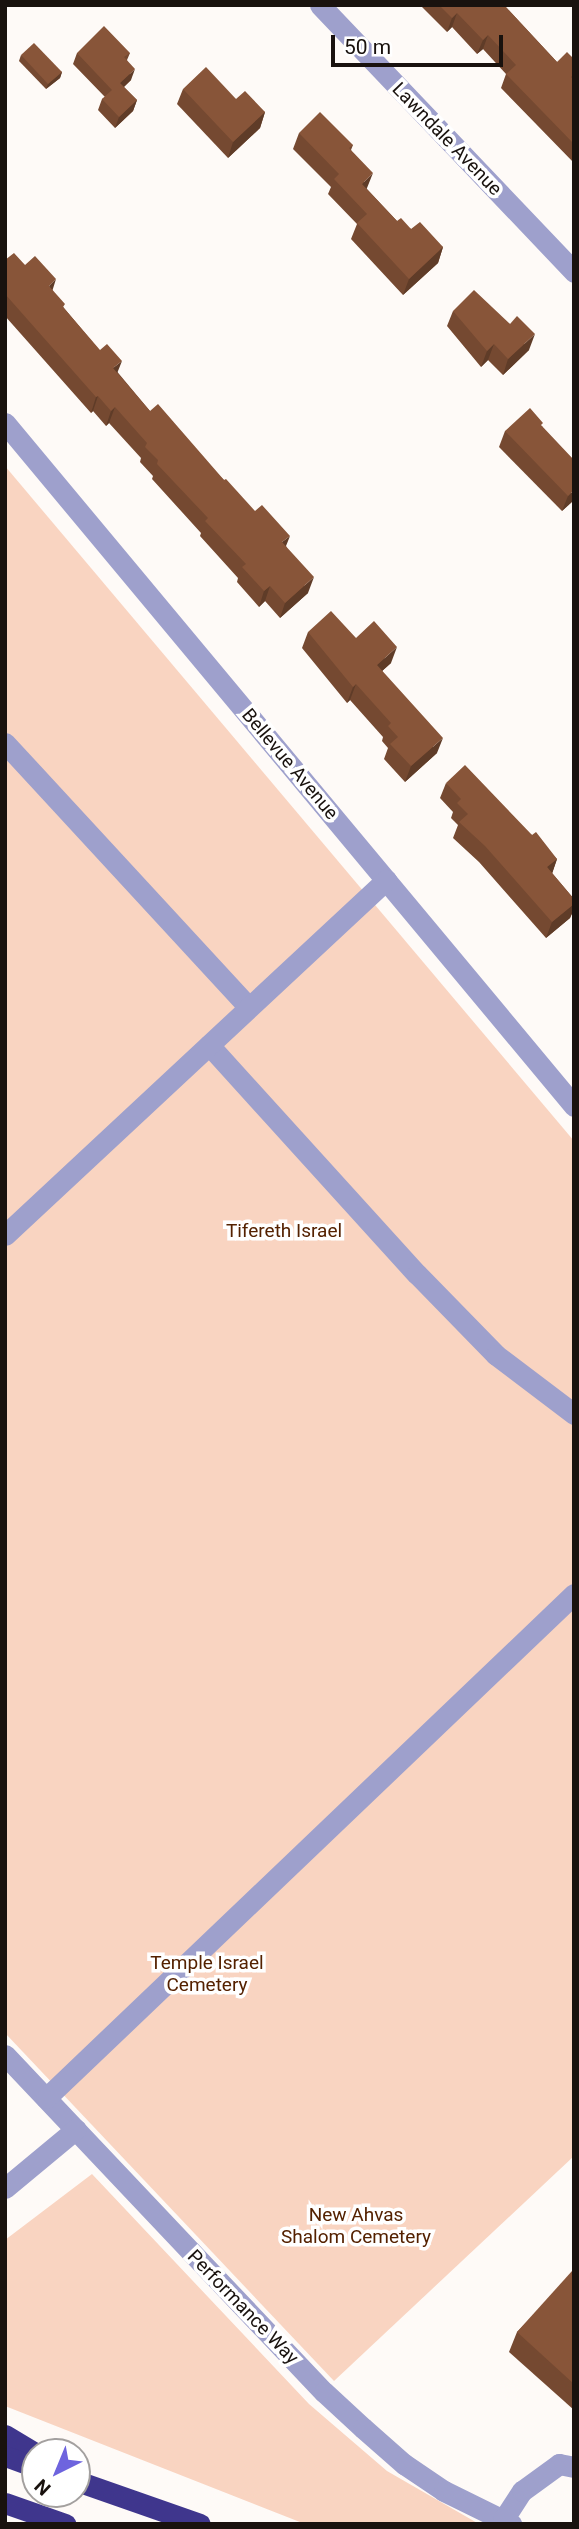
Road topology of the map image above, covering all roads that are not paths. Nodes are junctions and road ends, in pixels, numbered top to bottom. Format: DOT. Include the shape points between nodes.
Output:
graph roads {
  1 [pos="320,5"];
  2 [pos="574,272"];
  3 [pos="5,423"];
  4 [pos="5,743"];
  5 [pos="386,880"];
  6 [pos="249,1007"];
  7 [pos="209,1045"];
  8 [pos="574,1106"];
  9 [pos="5,1235"];
  10 [pos="574,1414"];
  11 [pos="574,1594"];
  12 [pos="5,2054"];
  13 [pos="46,2098"];
  14 [pos="76,2129"];
  15 [pos="5,2188"];
  16 [pos="5,2435"];
  17 [pos="21,2445"];
  18 [pos="574,2467"];
  19 [pos="91,2486"];
  20 [pos="5,2503"];
  21 [pos="507,2522"];
  22 [pos="65,2524"];
  23 [pos="200,2524"];
  1 -- 2 [label="street, Lawndale Avenue"];
  3 -- 5 [label="street, Bellevue Avenue"];
  4 -- 6 [label="street"];
  5 -- 6 [label="street"];
  5 -- 8 [label="street, Bellevue Avenue"];
  6 -- 7 [label="street"];
  7 -- 9 [label="street"];
  7 -- 10 [label="street" via="496,1355"];
  11 -- 13 [label="street"];
  12 -- 13 [label="street, Performance Way"];
  13 -- 14 [label="street, Performance Way"];
  14 -- 15 [label="street"];
  14 -- 21 [label="street, Performance Way" via="363,2428 444,2491"];
  16 -- 17 [label="highway"];
  18 -- 21 [label="street" via="559,2464 522,2491"];
  19 -- 23 [label="highway"];
  20 -- 22 [label="highway"];
}
